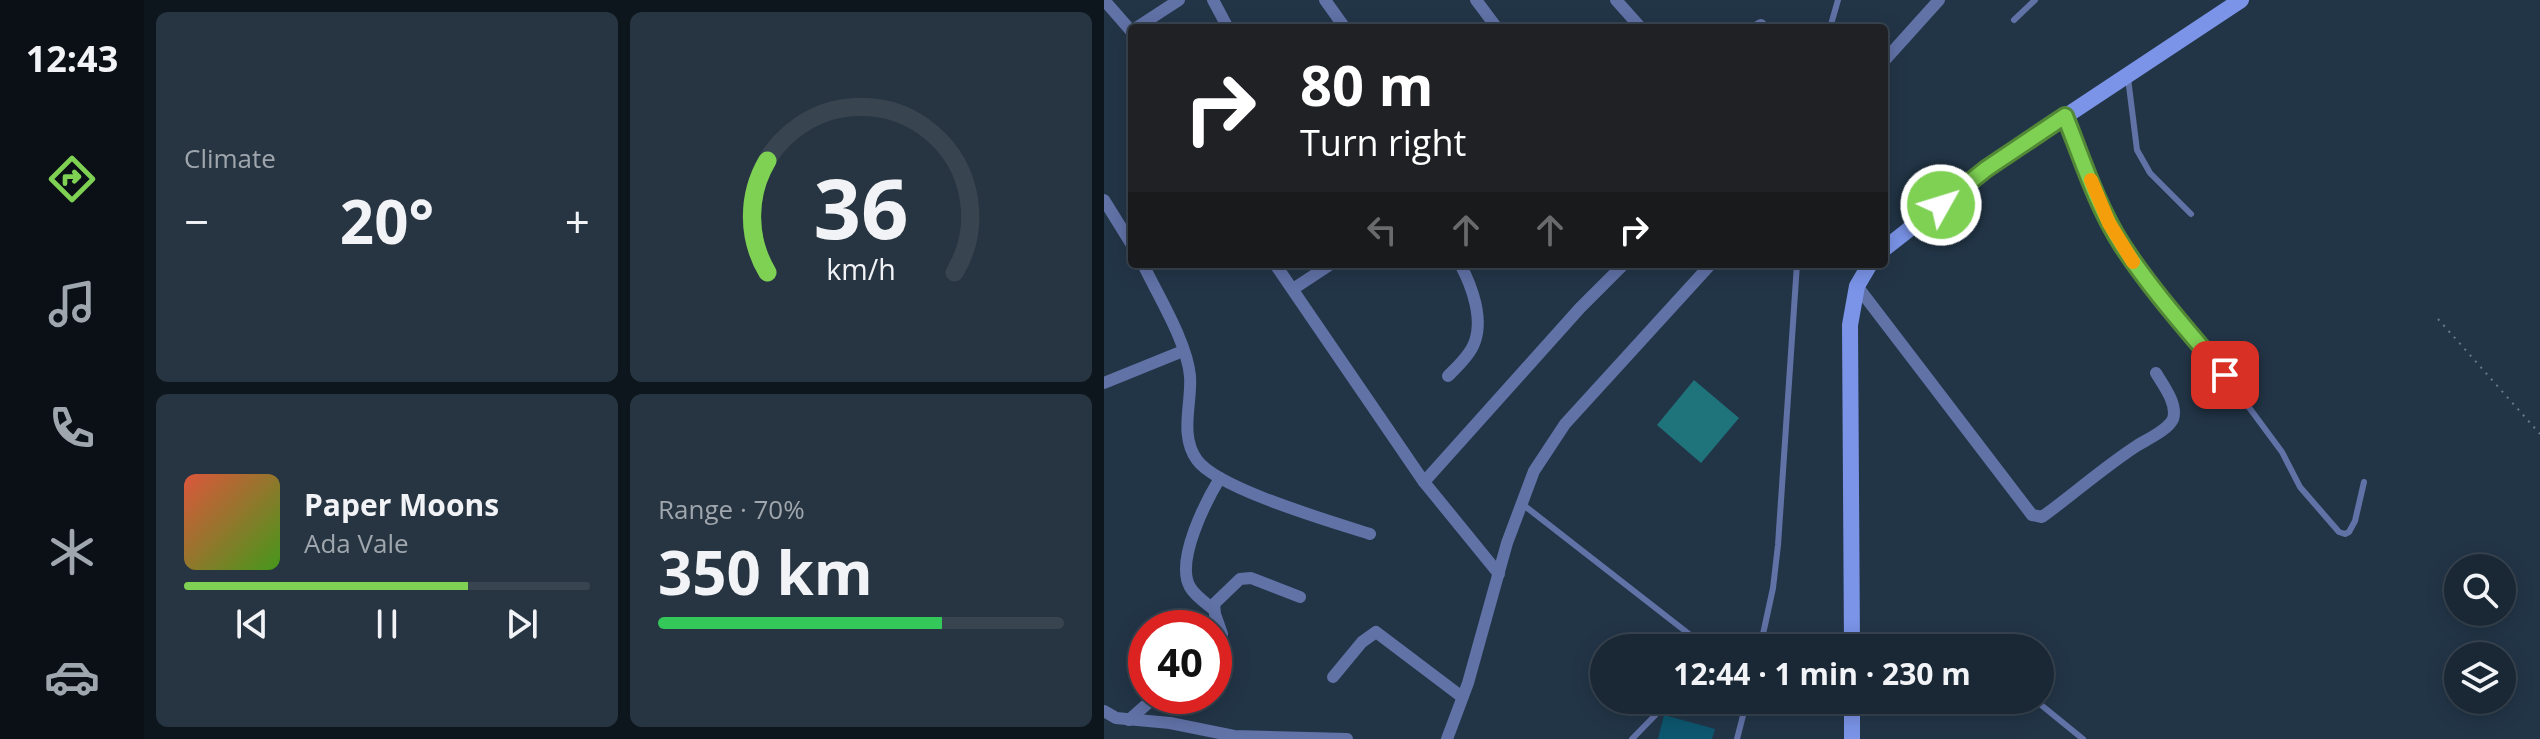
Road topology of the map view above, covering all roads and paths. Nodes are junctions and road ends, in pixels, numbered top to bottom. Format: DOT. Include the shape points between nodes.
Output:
graph roads {
  1 [pos="1104,0"];
  2 [pos="1179,0"];
  3 [pos="1213,0"];
  4 [pos="1325,0"];
  5 [pos="1476,0"];
  6 [pos="1616,0"];
  7 [pos="1838,0"];
  8 [pos="1939,0"];
  9 [pos="2035,0"];
  10 [pos="2241,0"];
  11 [pos="2014,20"];
  12 [pos="1142,24"];
  13 [pos="1226,24"];
  14 [pos="1342,24"];
  15 [pos="1494,24"];
  16 [pos="1637,24"];
  17 [pos="1831,24"];
  18 [pos="1128,25"];
  19 [pos="1888,57"];
  20 [pos="2128,74"];
  21 [pos="2065,116"];
  22 [pos="1104,200"];
  23 [pos="2191,214"];
  24 [pos="1128,239"];
  25 [pos="1888,246"];
  26 [pos="1145,268"];
  27 [pos="1278,268"];
  28 [pos="1325,268"];
  29 [pos="1462,268"];
  30 [pos="1620,268"];
  31 [pos="1704,268"];
  32 [pos="1797,268"];
  33 [pos="1868,268"];
  34 [pos="1857,286"];
  35 [pos="1293,289"];
  36 [pos="2438,319"];
  37 [pos="1183,351"];
  38 [pos="2156,373"];
  39 [pos="1448,376"];
  40 [pos="1104,383"];
  41 [pos="2540,434"];
  42 [pos="1220,478"];
  43 [pos="1424,482"];
  44 [pos="2364,482"];
  45 [pos="1521,503"];
  46 [pos="1370,534"];
  47 [pos="1499,574"];
  48 [pos="1300,597"];
  49 [pos="1213,609"];
  50 [pos="1689,634"];
  51 [pos="1763,634"];
  52 [pos="1852,634"];
  53 [pos="1333,677"];
  54 [pos="1462,697"];
  55 [pos="1104,711"];
  56 [pos="1136,714"];
  57 [pos="1656,714"];
  58 [pos="1743,714"];
  59 [pos="1852,714"];
  60 [pos="2052,714"];
  61 [pos="1129,720"];
  62 [pos="1347,739"];
  63 [pos="1447,739"];
  64 [pos="1632,739"];
  65 [pos="1737,739"];
  66 [pos="1852,739"];
  67 [pos="2083,739"];
  1 -- 18 [label="street"];
  2 -- 12 [label="street"];
  3 -- 13 [label="street"];
  4 -- 14 [label="street"];
  5 -- 15 [label="street"];
  6 -- 16 [label="street"];
  7 -- 17 [label="lane"];
  8 -- 19 [label="street"];
  9 -- 11 [label="lane"];
  10 -- 20 [label="street"];
  20 -- 21 [label="street"];
  20 -- 23 [label="lane" via="2137,150 2150,173"];
  21 -- 25 [label="street" via="1986,169"];
  21 -- 44 [label="lane" via="2121,244 2339,532 2352,528"];
  22 -- 24 [label="street"];
  26 -- 37 [label="street"];
  27 -- 35 [label="street"];
  28 -- 35 [label="street"];
  29 -- 39 [label="street" via="1473,294 1477,332 1471,351"];
  30 -- 43 [label="street"];
  31 -- 45 [label="street" via="1565,424 1534,471"];
  32 -- 51 [label="lane" via="1778,545"];
  33 -- 34 [label="street"];
  34 -- 38 [label="street" via="2032,515 2042,517 2173,420 2170,398"];
  34 -- 52 [label="street" via="1850,325"];
  35 -- 43 [label="street"];
  36 -- 41 [label="path"];
  37 -- 40 [label="street"];
  37 -- 42 [label="street" via="1190,376 1188,437 1199,463"];
  42 -- 46 [label="street"];
  42 -- 49 [label="street" via="1196,523 1186,572 1192,591"];
  43 -- 47 [label="street"];
  45 -- 47 [label="street"];
  45 -- 50 [label="lane"];
  47 -- 54 [label="street"];
  48 -- 49 [label="street" via="1246,577"];
  53 -- 54 [label="street" via="1376,632"];
  54 -- 63 [label="street"];
  55 -- 61 [label="street"];
  56 -- 61 [label="street"];
  57 -- 64 [label="lane"];
  58 -- 65 [label="lane"];
  59 -- 66 [label="street"];
  60 -- 67 [label="lane"];
  61 -- 62 [label="street" via="1234,736"];
}
